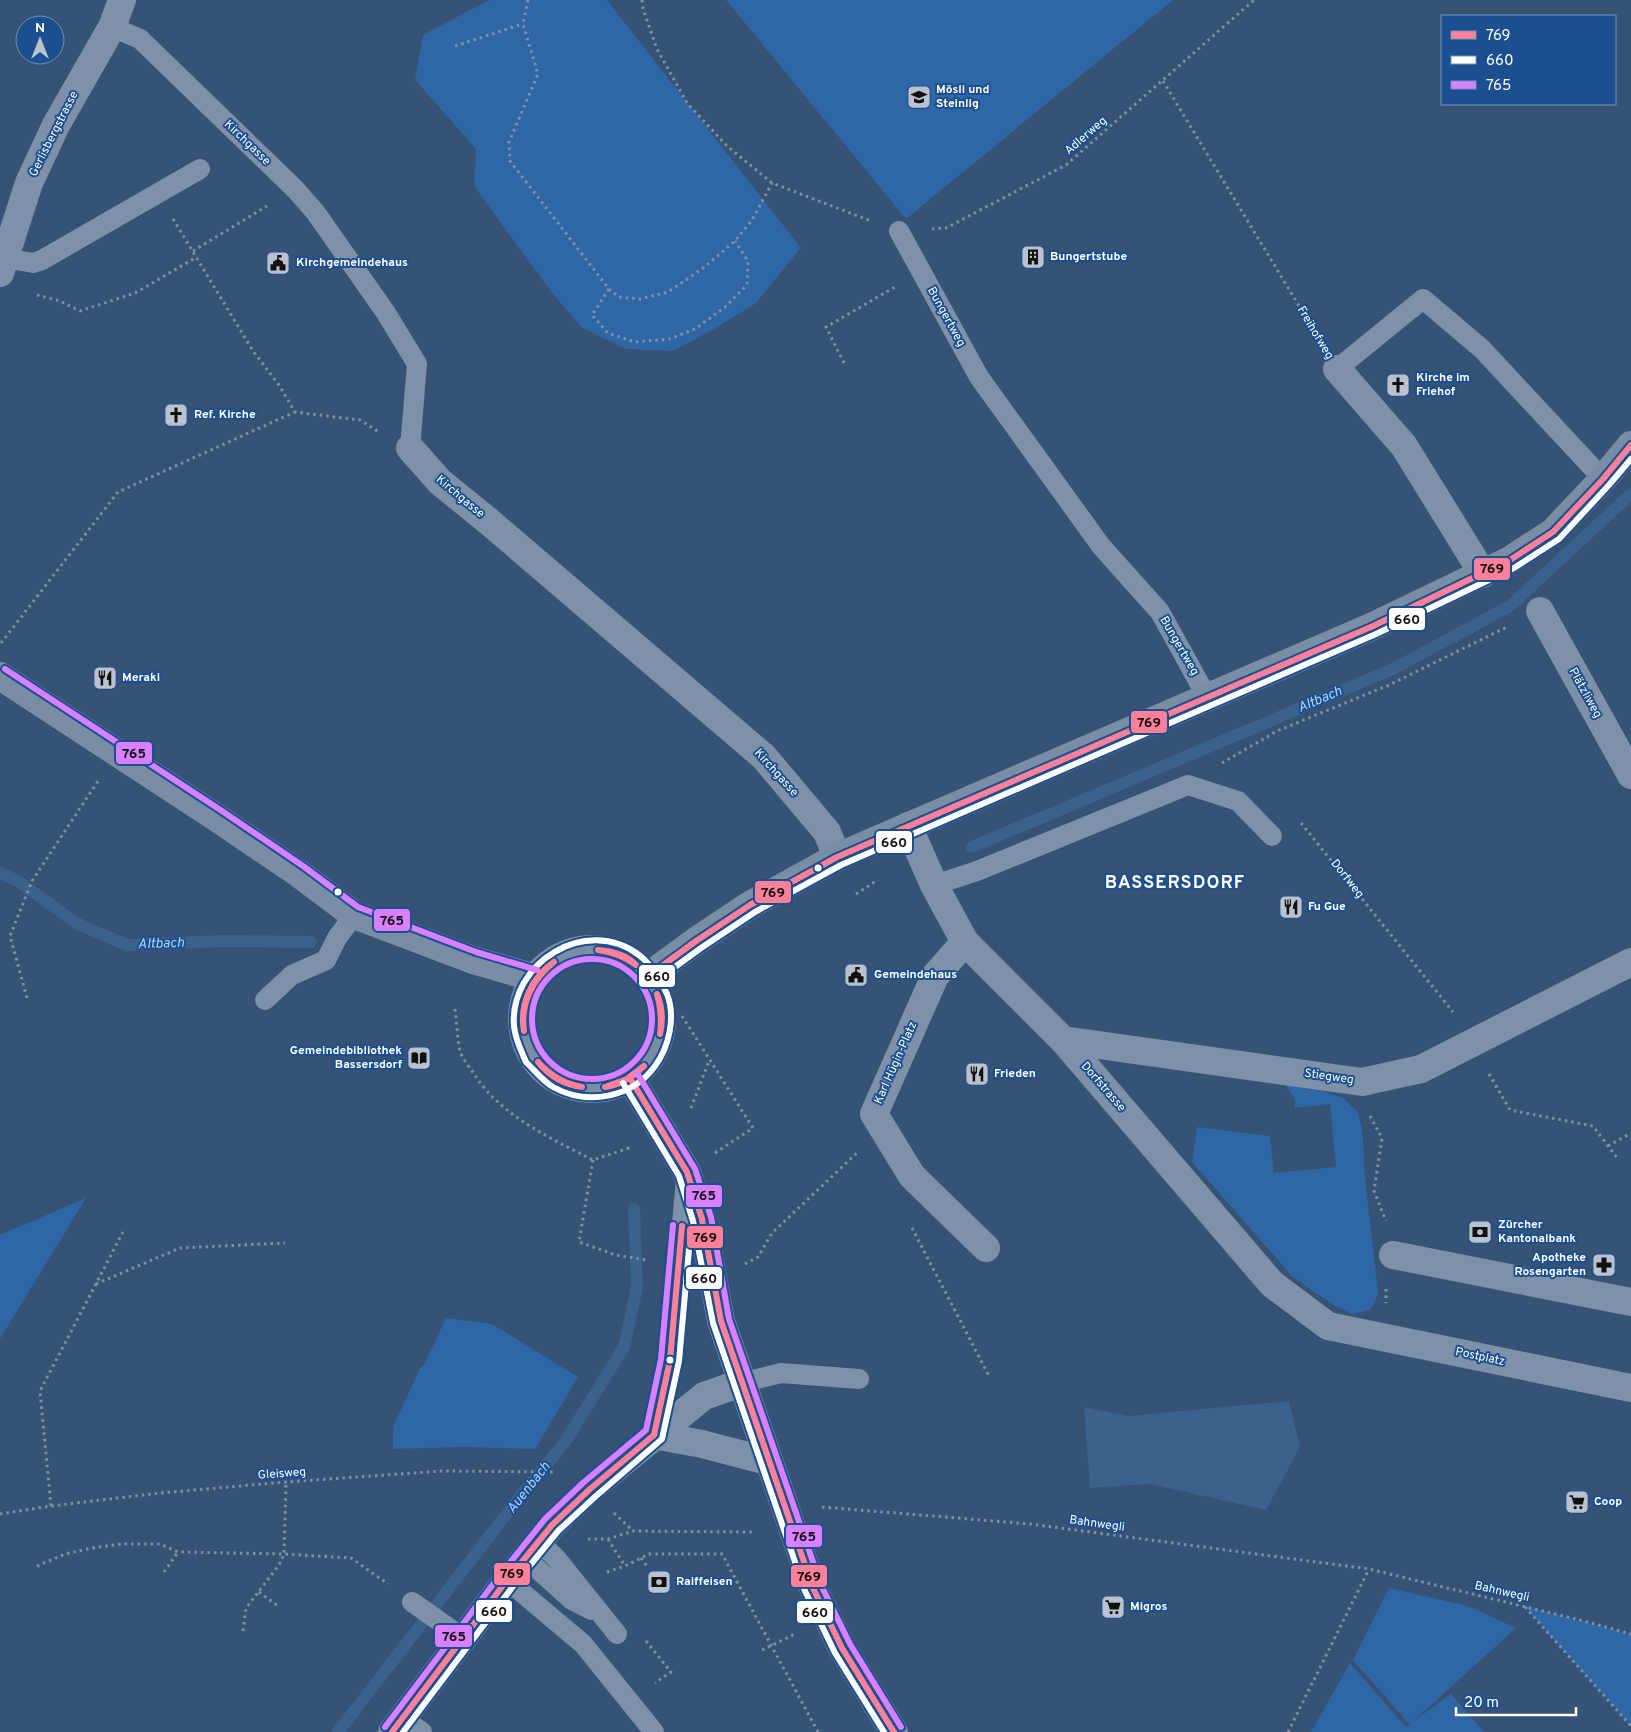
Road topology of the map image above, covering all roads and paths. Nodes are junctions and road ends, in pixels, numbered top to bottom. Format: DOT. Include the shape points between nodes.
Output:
graph roads {
  1 [pos="122,0"];
  2 [pos="528,0"];
  3 [pos="642,0"];
  4 [pos="1254,0"];
  5 [pos="523,24"];
  6 [pos="112,27"];
  7 [pos="455,46"];
  8 [pos="1163,81"];
  9 [pos="200,169"];
  10 [pos="772,184"];
  11 [pos="294,190"];
  12 [pos="899,231"];
  13 [pos="184,236"];
  14 [pos="735,241"];
  15 [pos="193,251"];
  16 [pos="197,257"];
  17 [pos="2,266"];
  18 [pos="922,272"];
  19 [pos="609,289"];
  20 [pos="33,294"];
  21 [pos="844,363"];
  22 [pos="1337,369"];
  23 [pos="294,412"];
  24 [pos="1631,445"];
  25 [pos="410,448"];
  26 [pos="1603,479"];
  27 [pos="1483,574"];
  28 [pos="1540,611"];
  29 [pos="1,643"];
  30 [pos="0,676"];
  31 [pos="1207,698"];
  32 [pos="1246,748"];
  33 [pos="1631,775"];
  34 [pos="101,777"];
  35 [pos="908,826"];
  36 [pos="1272,836"];
  37 [pos="838,857"];
  38 [pos="934,885"];
  39 [pos="354,915"];
  40 [pos="965,942"];
  41 [pos="1631,962"];
  42 [pos="648,976"];
  43 [pos="535,978"];
  44 [pos="27,998"];
  45 [pos="265,1000"];
  46 [pos="455,1009"];
  47 [pos="682,1016"];
  48 [pos="1063,1040"];
  49 [pos="1473,1042"];
  50 [pos="709,1060"];
  51 [pos="630,1078"];
  52 [pos="1362,1082"];
  53 [pos="691,1108"];
  54 [pos="874,1114"];
  55 [pos="1631,1133"];
  56 [pos="1608,1146"];
  57 [pos="629,1148"];
  58 [pos="714,1153"];
  59 [pos="1618,1159"];
  60 [pos="593,1160"];
  61 [pos="687,1172"];
  62 [pos="908,1220"];
  63 [pos="123,1232"];
  64 [pos="285,1243"];
  65 [pos="986,1248"];
  66 [pos="1393,1255"];
  67 [pos="655,1261"];
  68 [pos="744,1265"];
  69 [pos="95,1285"];
  70 [pos="1631,1302"];
  71 [pos="1328,1326"];
  72 [pos="989,1376"];
  73 [pos="859,1379"];
  74 [pos="741,1383"];
  75 [pos="1631,1388"];
  76 [pos="654,1435"];
  77 [pos="768,1460"];
  78 [pos="558,1472"];
  79 [pos="286,1482"];
  80 [pos="51,1506"];
  81 [pos="821,1507"];
  82 [pos="608,1508"];
  83 [pos="0,1514"];
  84 [pos="633,1531"];
  85 [pos="752,1532"];
  86 [pos="583,1539"];
  87 [pos="608,1539"];
  88 [pos="532,1550"];
  89 [pos="178,1552"];
  90 [pos="284,1554"];
  91 [pos="641,1558"];
  92 [pos="37,1566"];
  93 [pos="648,1568"];
  94 [pos="1369,1569"];
  95 [pos="164,1572"];
  96 [pos="507,1580"];
  97 [pos="259,1592"];
  98 [pos="412,1602"];
  99 [pos="278,1606"];
  100 [pos="1524,1606"];
  101 [pos="243,1631"];
  102 [pos="456,1633"];
  103 [pos="798,1633"];
  104 [pos="617,1634"];
  105 [pos="1631,1634"];
  106 [pos="770,1646"];
  107 [pos="762,1650"];
  108 [pos="1631,1726"];
  109 [pos="405,1727"];
  110 [pos="654,1732"];
  111 [pos="818,1732"];
  112 [pos="894,1732"];
  113 [pos="1288,1732"];
  1 -- 6 [label="street, Gerlisbergstrasse"];
  2 -- 5 [label="path"];
  3 -- 10 [label="path" via="657,49 687,103 727,146"];
  4 -- 8 [label="path, Adlerweg"];
  5 -- 7 [label="path"];
  5 -- 19 [label="path" via="538,74 509,142 510,162"];
  6 -- 11 [label="lane, Kirchgasse" via="140,39"];
  6 -- 17 [label="street, Gerlisbergstrasse" via="52,133 29,183"];
  8 -- 12 [label="path, Adlerweg" via="1066,165 946,228"];
  8 -- 22 [label="path, Freihofweg"];
  9 -- 17 [label="lane" via="42,260"];
  10 -- 12 [label="path"];
  10 -- 14 [label="path" via="752,220"];
  11 -- 15 [label="path"];
  11 -- 25 [label="lane, Kirchgasse" via="316,213 386,313 417,364"];
  12 -- 18 [label="lane, Bungertweg"];
  13 -- 15 [label="path"];
  14 -- 19 [label="path" via="668,292 640,299 619,297"];
  14 -- 19 [label="path" via="748,261 747,285 726,307 695,329 669,339 635,342 608,333 592,315"];
  15 -- 16 [label="path"];
  16 -- 20 [label="path" via="135,293 80,311 60,301"];
  16 -- 23 [label="path"];
  18 -- 21 [label="path" via="826,327"];
  18 -- 31 [label="lane, Bungertweg" via="979,377 1101,546 1160,612"];
  22 -- 26 [label="lane" via="1423,299 1482,349"];
  22 -- 27 [label="street, Freihofweg" via="1404,446"];
  23 -- 25 [label="path" via="360,420"];
  23 -- 29 [label="path" via="118,492"];
  24 -- 26 [label="main road"];
  25 -- 37 [label="street, Kirchgasse" via="440,482 764,757 827,832"];
  26 -- 27 [label="main road" via="1553,532"];
  27 -- 31 [label="main road"];
  28 -- 32 [label="path" via="1388,685 1276,731"];
  28 -- 33 [label="street, Plätzliweg"];
  30 -- 39 [label="main road" via="234,829"];
  31 -- 35 [label="main road"];
  34 -- 44 [label="path" via="32,881 10,936"];
  35 -- 37 [label="main road"];
  35 -- 38 [label="street, Dorfstrasse"];
  36 -- 38 [label="lane" via="1238,801 1188,785 978,871"];
  36 -- 49 [label="path, Dorfweg" via="1302,823"];
  37 -- 42 [label="main road" via="750,905"];
  38 -- 40 [label="street, Dorfstrasse"];
  39 -- 43 [label="main road" via="473,960"];
  39 -- 45 [label="lane" via="336,938 326,960 292,975"];
  40 -- 48 [label="street, Dorfstrasse"];
  40 -- 54 [label="street, Karl Hügin-Platz" via="936,976"];
  41 -- 49 [label="street, Stiegweg"];
  42 -- 43 [label="main road" via="632,961 612,952 591,949 570,953 550,963"];
  42 -- 51 [label="main road" via="659,995 663,1017 660,1039 650,1058"];
  43 -- 51 [label="main road" via="526,997 522,1018 525,1038 534,1058 548,1073 568,1085 591,1089 615,1086"];
  46 -- 60 [label="path" via="460,1052 478,1082 528,1126"];
  47 -- 50 [label="path"];
  48 -- 52 [label="street, Stiegweg"];
  48 -- 71 [label="street, Dorfstrasse" via="1272,1284"];
  49 -- 52 [label="street, Stiegweg" via="1421,1069"];
  49 -- 56 [label="path" via="1510,1110 1593,1126"];
  50 -- 53 [label="path"];
  50 -- 58 [label="path" via="754,1128"];
  51 -- 61 [label="main road"];
  52 -- 66 [label="path" via="1364,1106 1382,1138 1374,1191 1395,1243"];
  54 -- 65 [label="street, Karl Hügin-Platz" via="912,1176"];
  54 -- 68 [label="path" via="868,1142 772,1234 758,1257"];
  55 -- 56 [label="path"];
  56 -- 59 [label="path"];
  57 -- 60 [label="path"];
  60 -- 67 [label="path" via="579,1242 616,1255"];
  61 -- 74 [label="main road" via="702,1220 721,1321"];
  61 -- 76 [label="lane" via="670,1360"];
  62 -- 72 [label="path"];
  63 -- 69 [label="path"];
  64 -- 69 [label="path" via="180,1248"];
  66 -- 70 [label="street"];
  69 -- 80 [label="path" via="40,1391"];
  71 -- 75 [label="street, Postplatz"];
  73 -- 74 [label="lane" via="782,1373"];
  74 -- 76 [label="street" via="704,1396"];
  74 -- 77 [label="main road"];
  76 -- 77 [label="street"];
  76 -- 88 [label="street" via="590,1489 552,1525"];
  77 -- 112 [label="main road" via="813,1588 842,1648"];
  78 -- 79 [label="path, Gleisweg" via="442,1471"];
  79 -- 80 [label="path, Gleisweg"];
  79 -- 90 [label="path"];
  80 -- 83 [label="path, Gleisweg"];
  81 -- 94 [label="path, Bahnwegli" via="1030,1524"];
  82 -- 84 [label="path"];
  84 -- 85 [label="path"];
  84 -- 87 [label="path"];
  86 -- 87 [label="path"];
  87 -- 91 [label="path" via="625,1566"];
  88 -- 96 [label="street"];
  88 -- 104 [label="lane" via="556,1558"];
  89 -- 90 [label="path"];
  89 -- 92 [label="path" via="160,1544 121,1544 65,1554"];
  89 -- 95 [label="path"];
  90 -- 97 [label="path"];
  90 -- 98 [label="path" via="352,1558"];
  91 -- 93 [label="path"];
  91 -- 106 [label="path" via="649,1554 722,1554"];
  94 -- 100 [label="path, Bahnwegli"];
  94 -- 113 [label="path"];
  96 -- 102 [label="street"];
  96 -- 110 [label="lane" via="583,1644"];
  97 -- 99 [label="path"];
  97 -- 101 [label="path" via="246,1608"];
  98 -- 102 [label="lane"];
  100 -- 105 [label="path, Bahnwegli"];
  100 -- 108 [label="path"];
  102 -- 109 [label="street"];
  103 -- 106 [label="path"];
  106 -- 107 [label="path"];
  106 -- 111 [label="path"];
}
